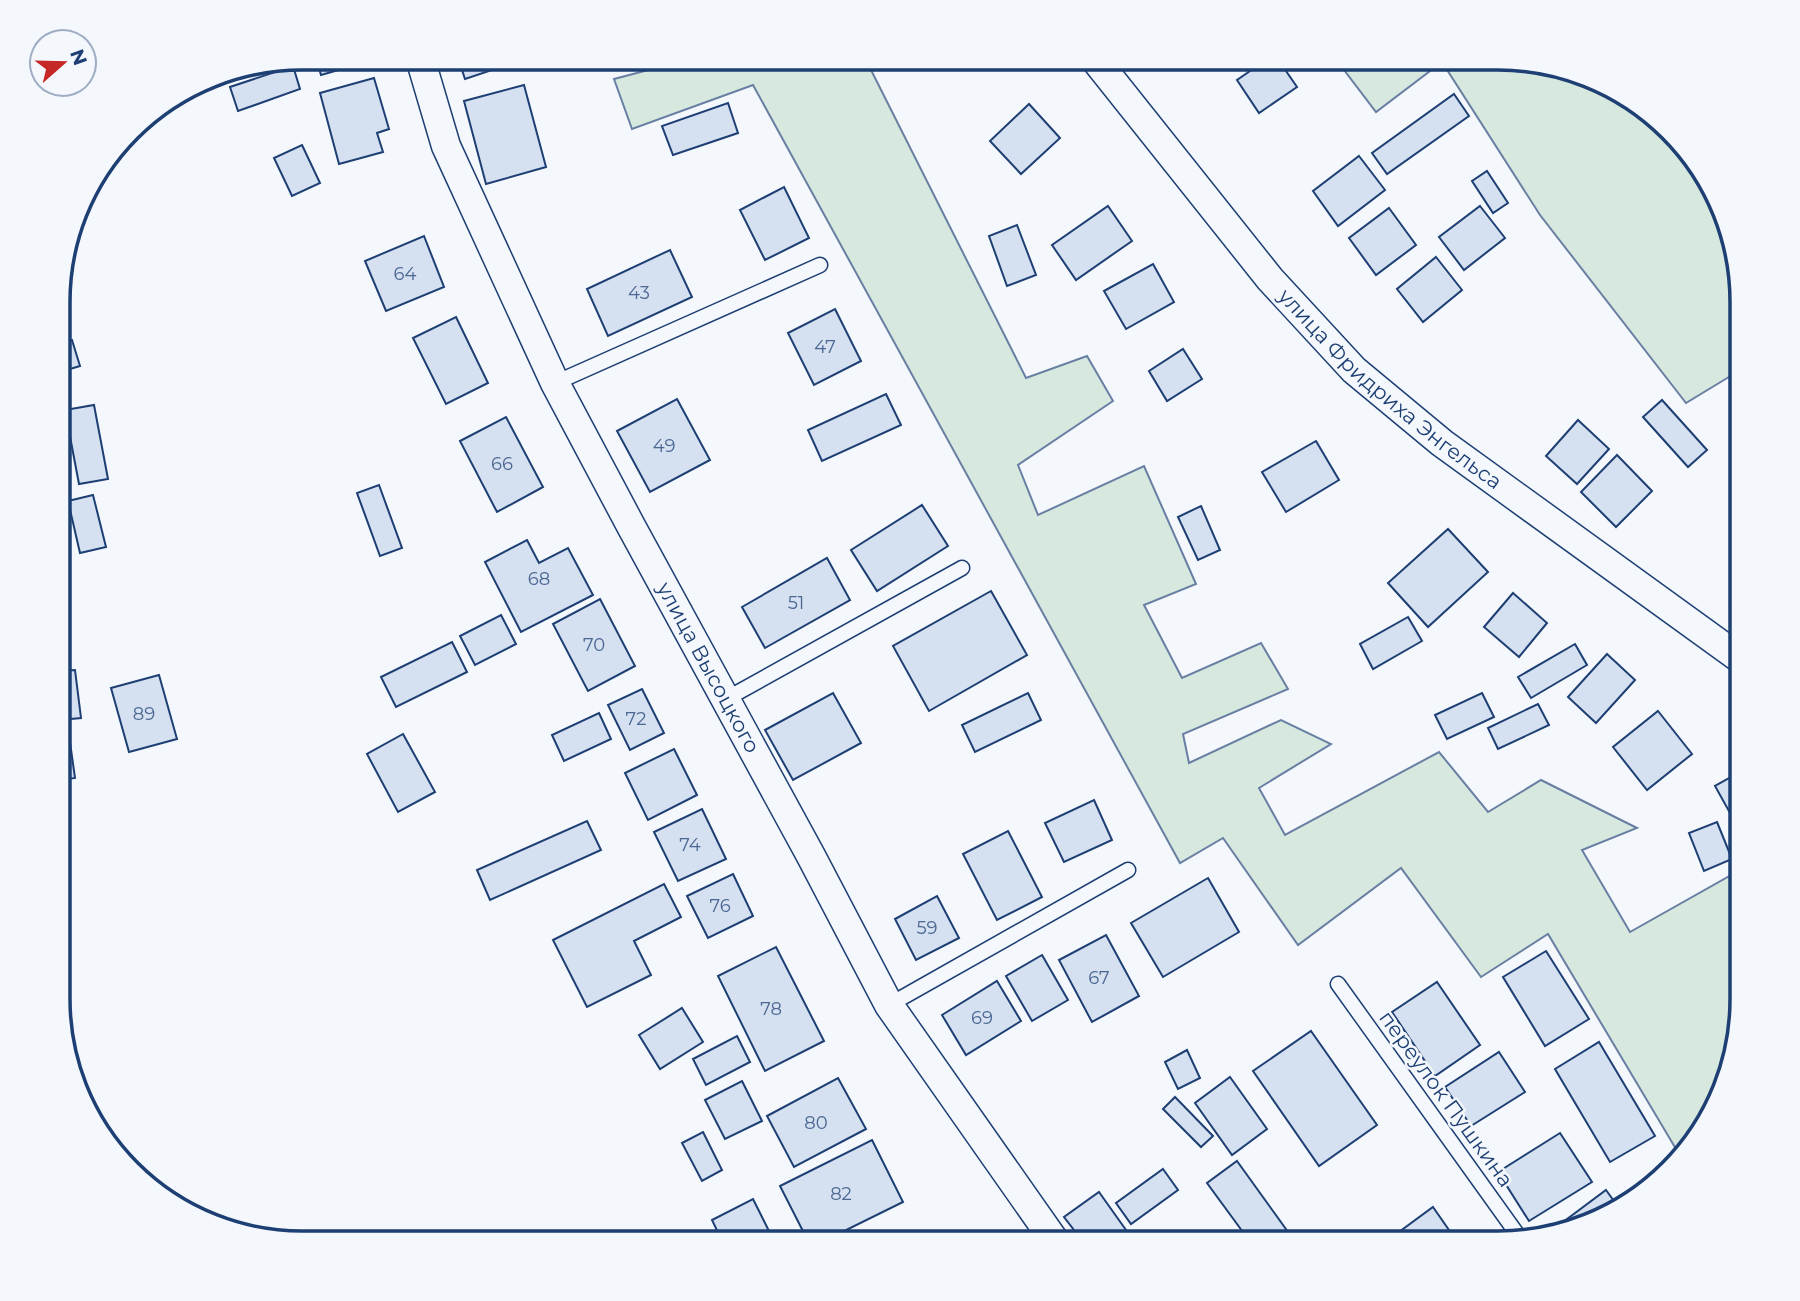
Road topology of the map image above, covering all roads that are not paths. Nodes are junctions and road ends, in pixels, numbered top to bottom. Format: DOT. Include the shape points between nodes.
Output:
graph roads {
  1 [pos="424,70"];
  2 [pos="1104,70"];
  3 [pos="820,265"];
  4 [pos="555,383"];
  5 [pos="962,568"];
  6 [pos="1730,651"];
  7 [pos="726,699"];
  8 [pos="1128,870"];
  9 [pos="1338,984"];
  10 [pos="889,1005"];
  11 [pos="1514,1230"];
  12 [pos="1048,1231"];
  1 -- 4 [label="street, улица Высоцкого" via="446,146"];
  2 -- 6 [label="street, улица Фридриха Энгельса" via="1270,279 1354,370 1442,443"];
  3 -- 4 [label="lane"];
  4 -- 7 [label="street, улица Высоцкого"];
  5 -- 7 [label="lane"];
  7 -- 10 [label="street, улица Высоцкого"];
  8 -- 10 [label="lane"];
  9 -- 11 [label="lane, переулок Пушкина"];
  10 -- 12 [label="street, улица Высоцкого"];
}
